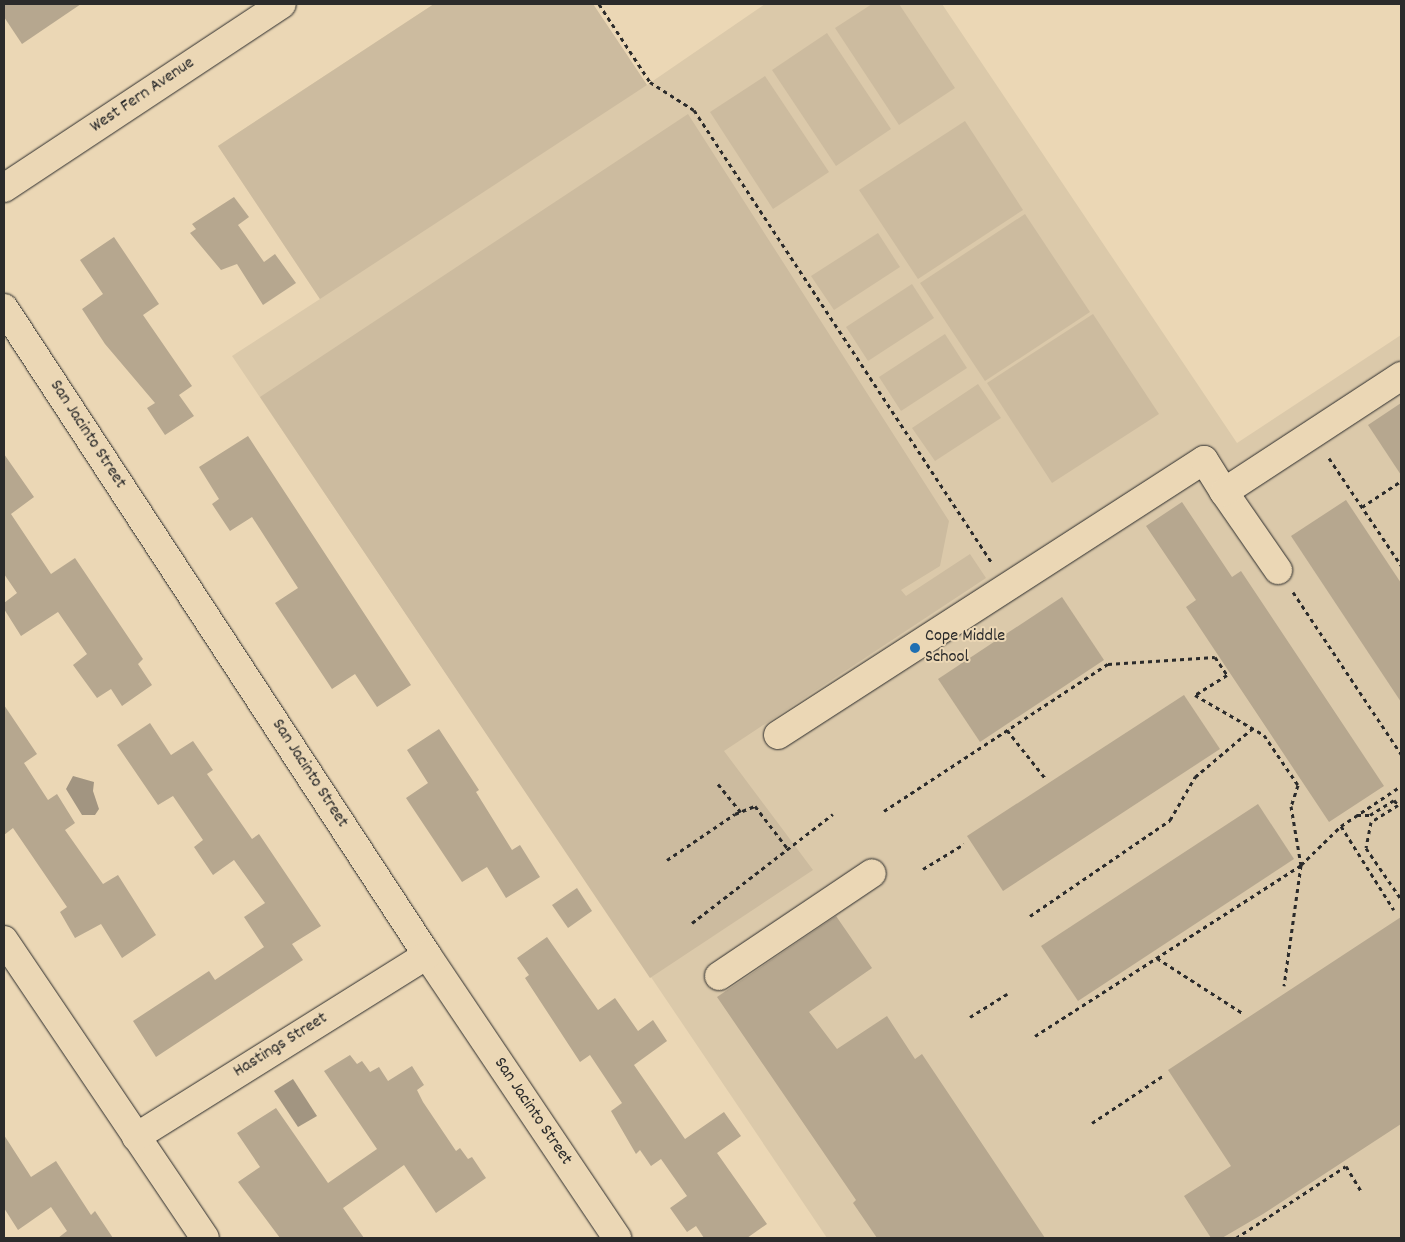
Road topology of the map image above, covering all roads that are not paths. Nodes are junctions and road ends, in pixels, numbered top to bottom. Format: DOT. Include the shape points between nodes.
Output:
graph roads {
  1 [pos="282,4"];
  2 [pos="4,188"];
  3 [pos="4,308"];
  4 [pos="1401,376"];
  5 [pos="1224,492"];
  6 [pos="1278,570"];
  7 [pos="778,735"];
  8 [pos="872,873"];
  9 [pos="4,940"];
  10 [pos="427,955"];
  11 [pos="719,976"];
  12 [pos="136,1137"];
  13 [pos="205,1238"];
  14 [pos="617,1238"];
  1 -- 2 [label="street, West Fern Avenue"];
  3 -- 10 [label="street, San Jacinto Street"];
  4 -- 5 [label="street"];
  5 -- 6 [label="street"];
  5 -- 7 [label="street" via="1204,460"];
  8 -- 11 [label="street"];
  9 -- 12 [label="street"];
  10 -- 12 [label="street, Hastings Street"];
  10 -- 14 [label="street, San Jacinto Street"];
  12 -- 13 [label="street"];
}
